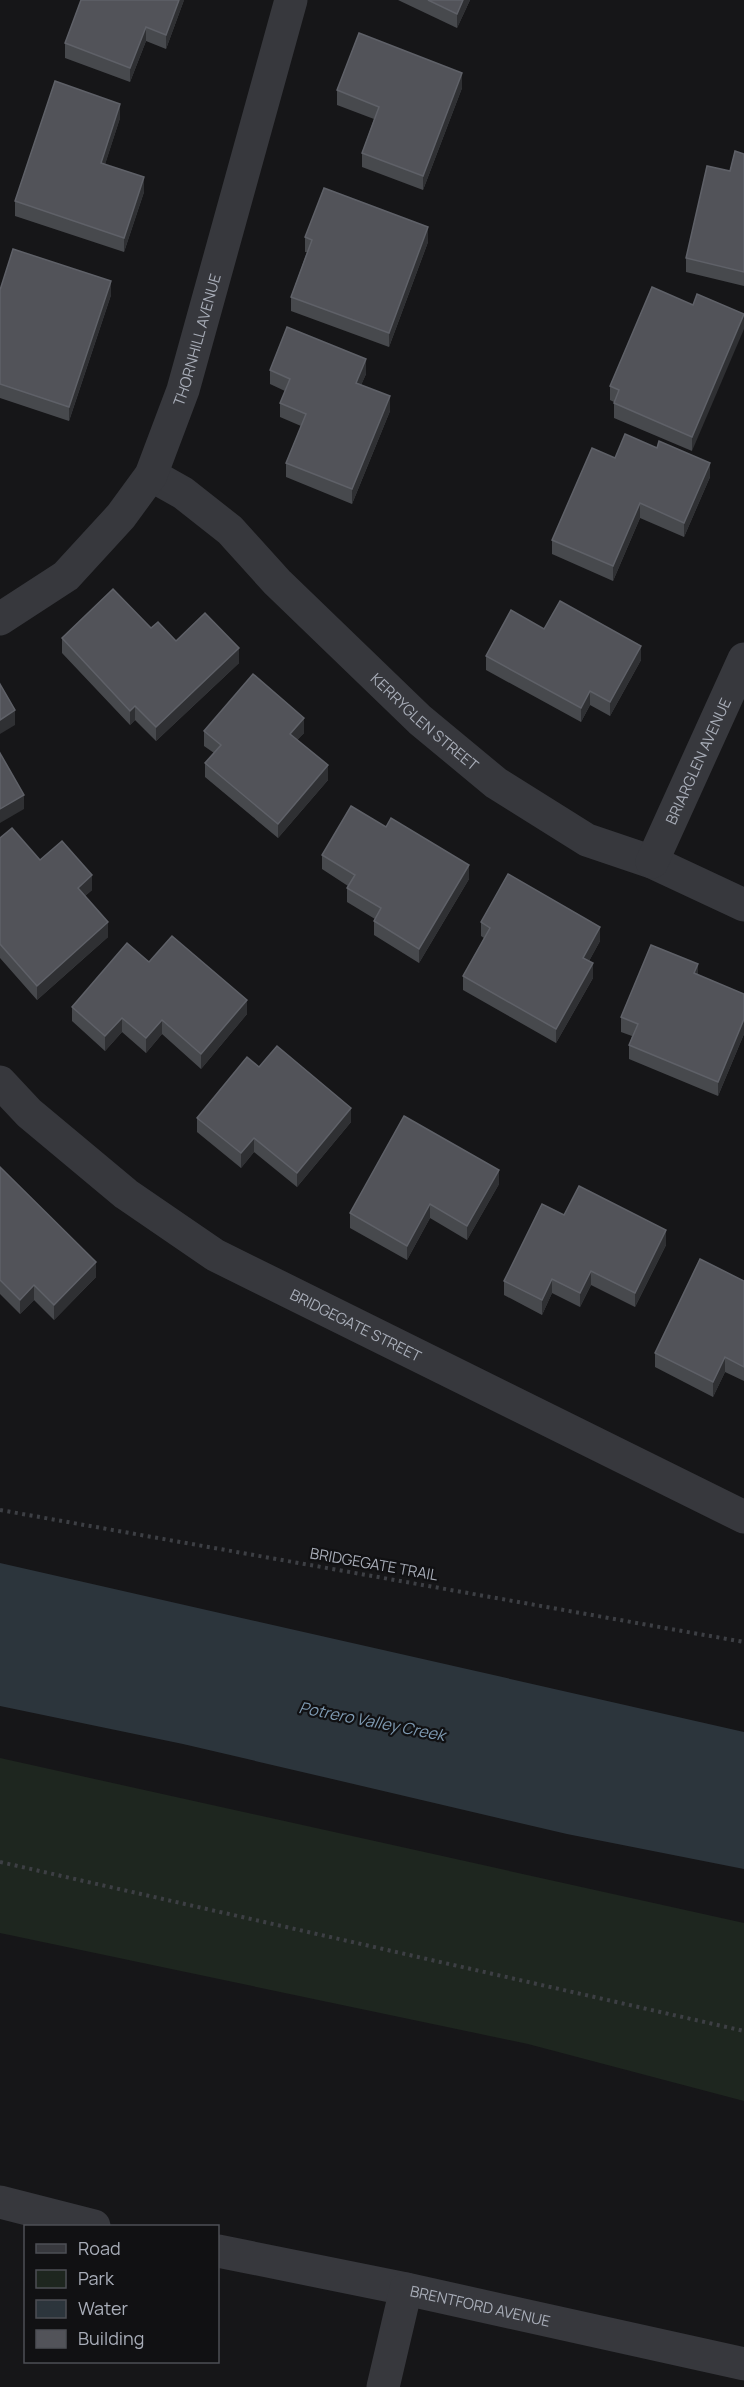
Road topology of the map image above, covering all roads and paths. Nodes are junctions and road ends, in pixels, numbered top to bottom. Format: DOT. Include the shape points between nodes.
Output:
graph roads {
  1 [pos="291,0"];
  2 [pos="151,475"];
  3 [pos="0,619"];
  4 [pos="744,659"];
  5 [pos="652,862"];
  6 [pos="744,905"];
  7 [pos="0,1082"];
  8 [pos="0,1510"];
  9 [pos="744,1517"];
  10 [pos="744,1642"];
  11 [pos="0,1862"];
  12 [pos="744,2031"];
  13 [pos="0,2202"];
  14 [pos="90,2225"];
  15 [pos="219,2252"];
  16 [pos="406,2289"];
  17 [pos="744,2364"];
  18 [pos="383,2387"];
  1 -- 2 [label="street, THORNHILL AVENUE" via="183,390"];
  2 -- 3 [label="street, THORNHILL AVENUE" via="121,516 66,576"];
  2 -- 5 [label="street, KERRYGLEN STREET" via="183,493 230,530 277,582 420,720 496,783 587,840"];
  4 -- 5 [label="street, BRIARGLEN AVENUE"];
  5 -- 6 [label="street, KERRYGLEN STREET"];
  7 -- 9 [label="street, BRIDGEGATE STREET" via="29,1113 126,1194 215,1255"];
  8 -- 10 [label="path, BRIDGEGATE TRAIL"];
  11 -- 12 [label="path"];
  13 -- 14 [label="street"];
  15 -- 16 [label="street, BRENTFORD AVENUE"];
  16 -- 17 [label="street, BRENTFORD AVENUE"];
  16 -- 18 [label="street"];
}
